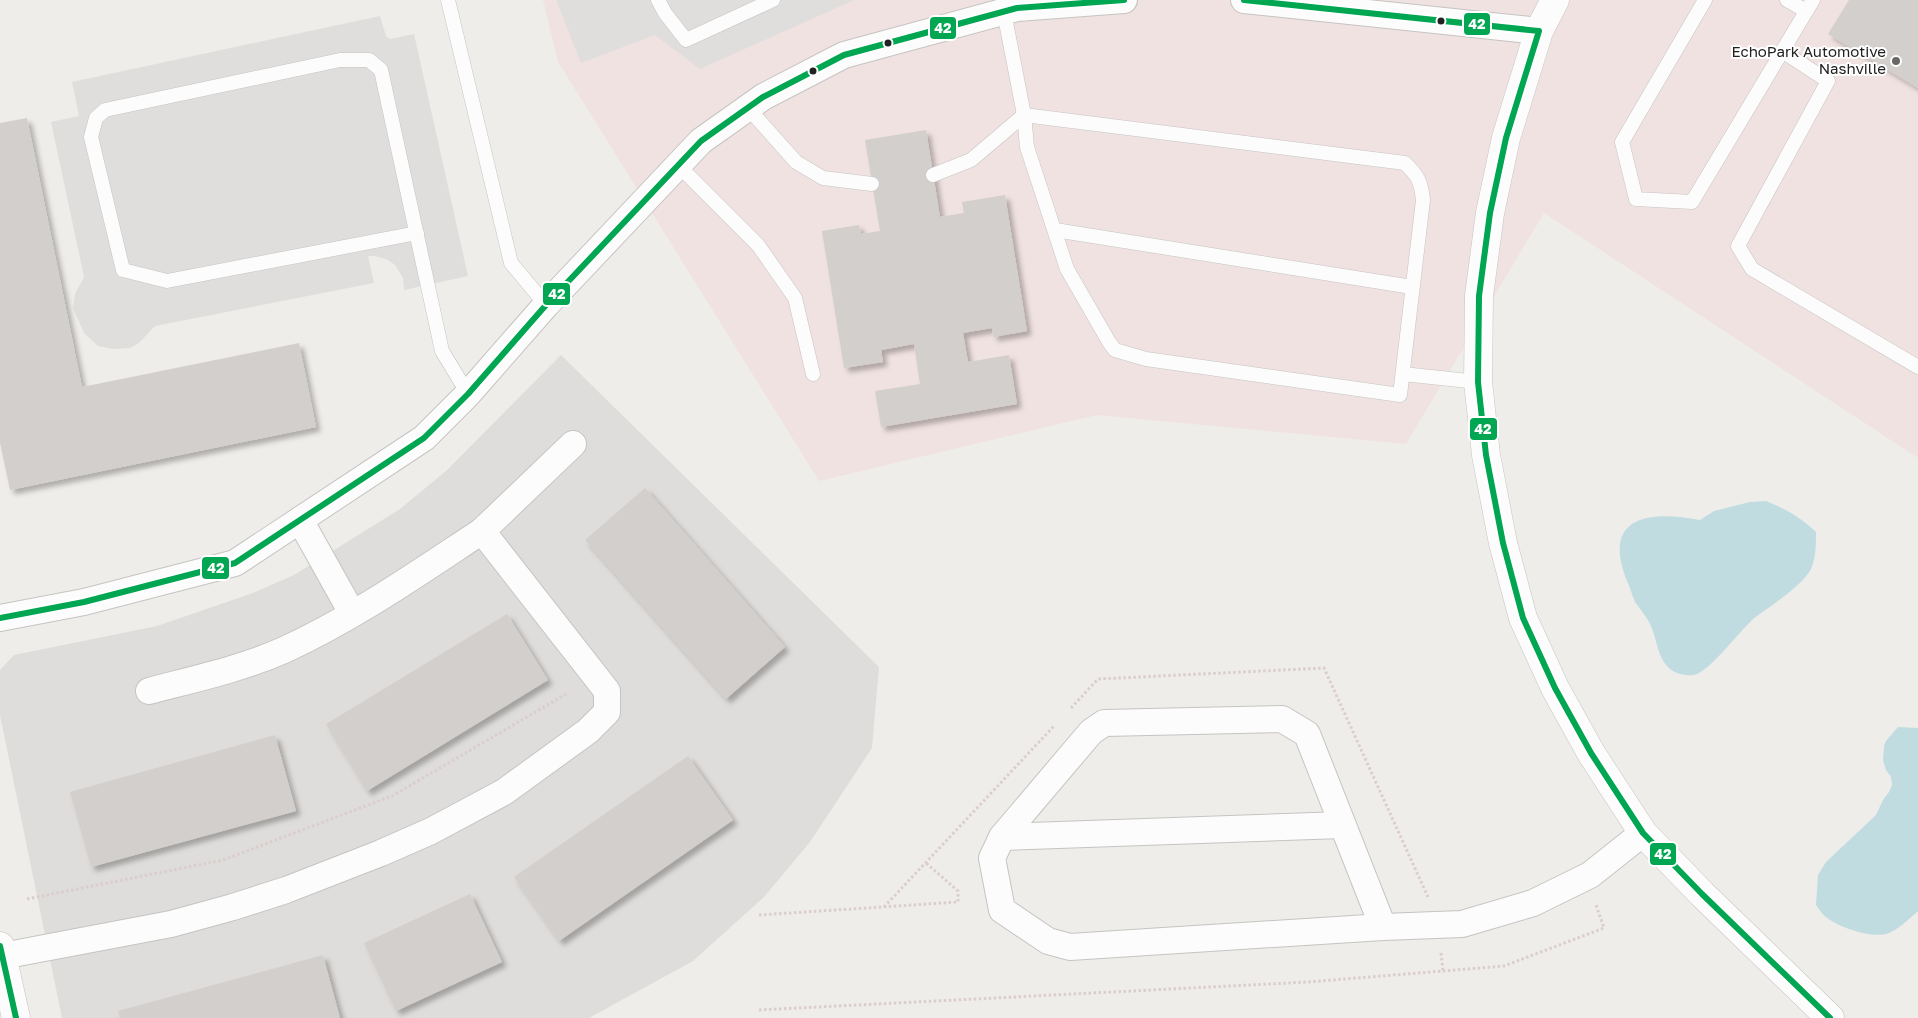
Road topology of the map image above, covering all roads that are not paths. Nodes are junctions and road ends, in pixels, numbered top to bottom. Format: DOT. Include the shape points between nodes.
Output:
graph roads {
  1 [pos="448,0"];
  2 [pos="658,0"];
  3 [pos="773,0"];
  4 [pos="1124,0"];
  5 [pos="1244,0"];
  6 [pos="1555,0"];
  7 [pos="1705,0"];
  8 [pos="1787,0"];
  9 [pos="1036,4"];
  10 [pos="1810,6"];
  11 [pos="1004,12"];
  12 [pos="1539,30"];
  13 [pos="1782,52"];
  14 [pos="748,108"];
  15 [pos="1024,115"];
  16 [pos="678,165"];
  17 [pos="933,175"];
  18 [pos="872,184"];
  19 [pos="1055,230"];
  20 [pos="417,233"];
  21 [pos="1412,287"];
  22 [pos="546,305"];
  23 [pos="1918,367"];
  24 [pos="813,374"];
  25 [pos="1403,374"];
  26 [pos="1478,382"];
  27 [pos="468,394"];
  28 [pos="572,444"];
  29 [pos="300,520"];
  30 [pos="482,531"];
  31 [pos="352,613"];
  32 [pos="0,618"];
  33 [pos="149,691"];
  34 [pos="1342,825"];
  35 [pos="1643,834"];
  36 [pos="1002,837"];
  37 [pos="1383,927"];
  38 [pos="1,951"];
  39 [pos="16,1018"];
  40 [pos="1830,1018"];
  1 -- 22 [label="lane" via="511,263"];
  2 -- 3 [label="lane" via="686,40"];
  4 -- 9 [label="street"];
  5 -- 12 [label="street"];
  6 -- 12 [label="street"];
  7 -- 13 [label="lane" via="1622,142 1636,199 1692,202"];
  8 -- 10 [label="lane"];
  9 -- 11 [label="street"];
  10 -- 13 [label="lane"];
  11 -- 14 [label="street" via="844,55"];
  11 -- 15 [label="lane"];
  12 -- 26 [label="street" via="1506,138 1490,214 1479,296"];
  13 -- 23 [label="lane" via="1828,81 1738,246 1752,269"];
  14 -- 16 [label="street" via="701,141"];
  14 -- 18 [label="lane" via="796,162 823,178"];
  15 -- 17 [label="lane" via="971,160"];
  15 -- 19 [label="lane" via="1027,147"];
  15 -- 21 [label="lane" via="1405,163 1416,173 1423,200"];
  16 -- 22 [label="street"];
  16 -- 24 [label="lane" via="758,245 795,298"];
  19 -- 21 [label="lane"];
  19 -- 25 [label="lane" via="1068,269 1116,350 1146,359 1400,395"];
  20 -- 20 [label="lane" via="381,70 369,60 340,60 105,110 96,118 91,137 124,270 167,280"];
  20 -- 27 [label="lane" via="442,351"];
  21 -- 25 [label="lane"];
  22 -- 27 [label="street"];
  25 -- 26 [label="lane"];
  26 -- 35 [label="street" via="1495,508 1523,618 1555,688 1591,753"];
  27 -- 29 [label="street" via="424,438"];
  28 -- 30 [label="street"];
  29 -- 31 [label="street"];
  29 -- 32 [label="street" via="235,562 84,602"];
  30 -- 31 [label="street"];
  30 -- 38 [label="street" via="606,691 606,712 588,731 504,792 431,831 286,890 172,924"];
  31 -- 33 [label="street" via="283,650 219,673"];
  34 -- 36 [label="street"];
  34 -- 36 [label="street" via="1307,734 1282,719 1104,723 1091,732"];
  34 -- 37 [label="street"];
  35 -- 37 [label="street" via="1590,875 1533,903 1462,924"];
  35 -- 40 [label="street"];
  36 -- 37 [label="street" via="992,858 1002,910 1048,942 1070,947"];
  38 -- 39 [label="street"];
}
